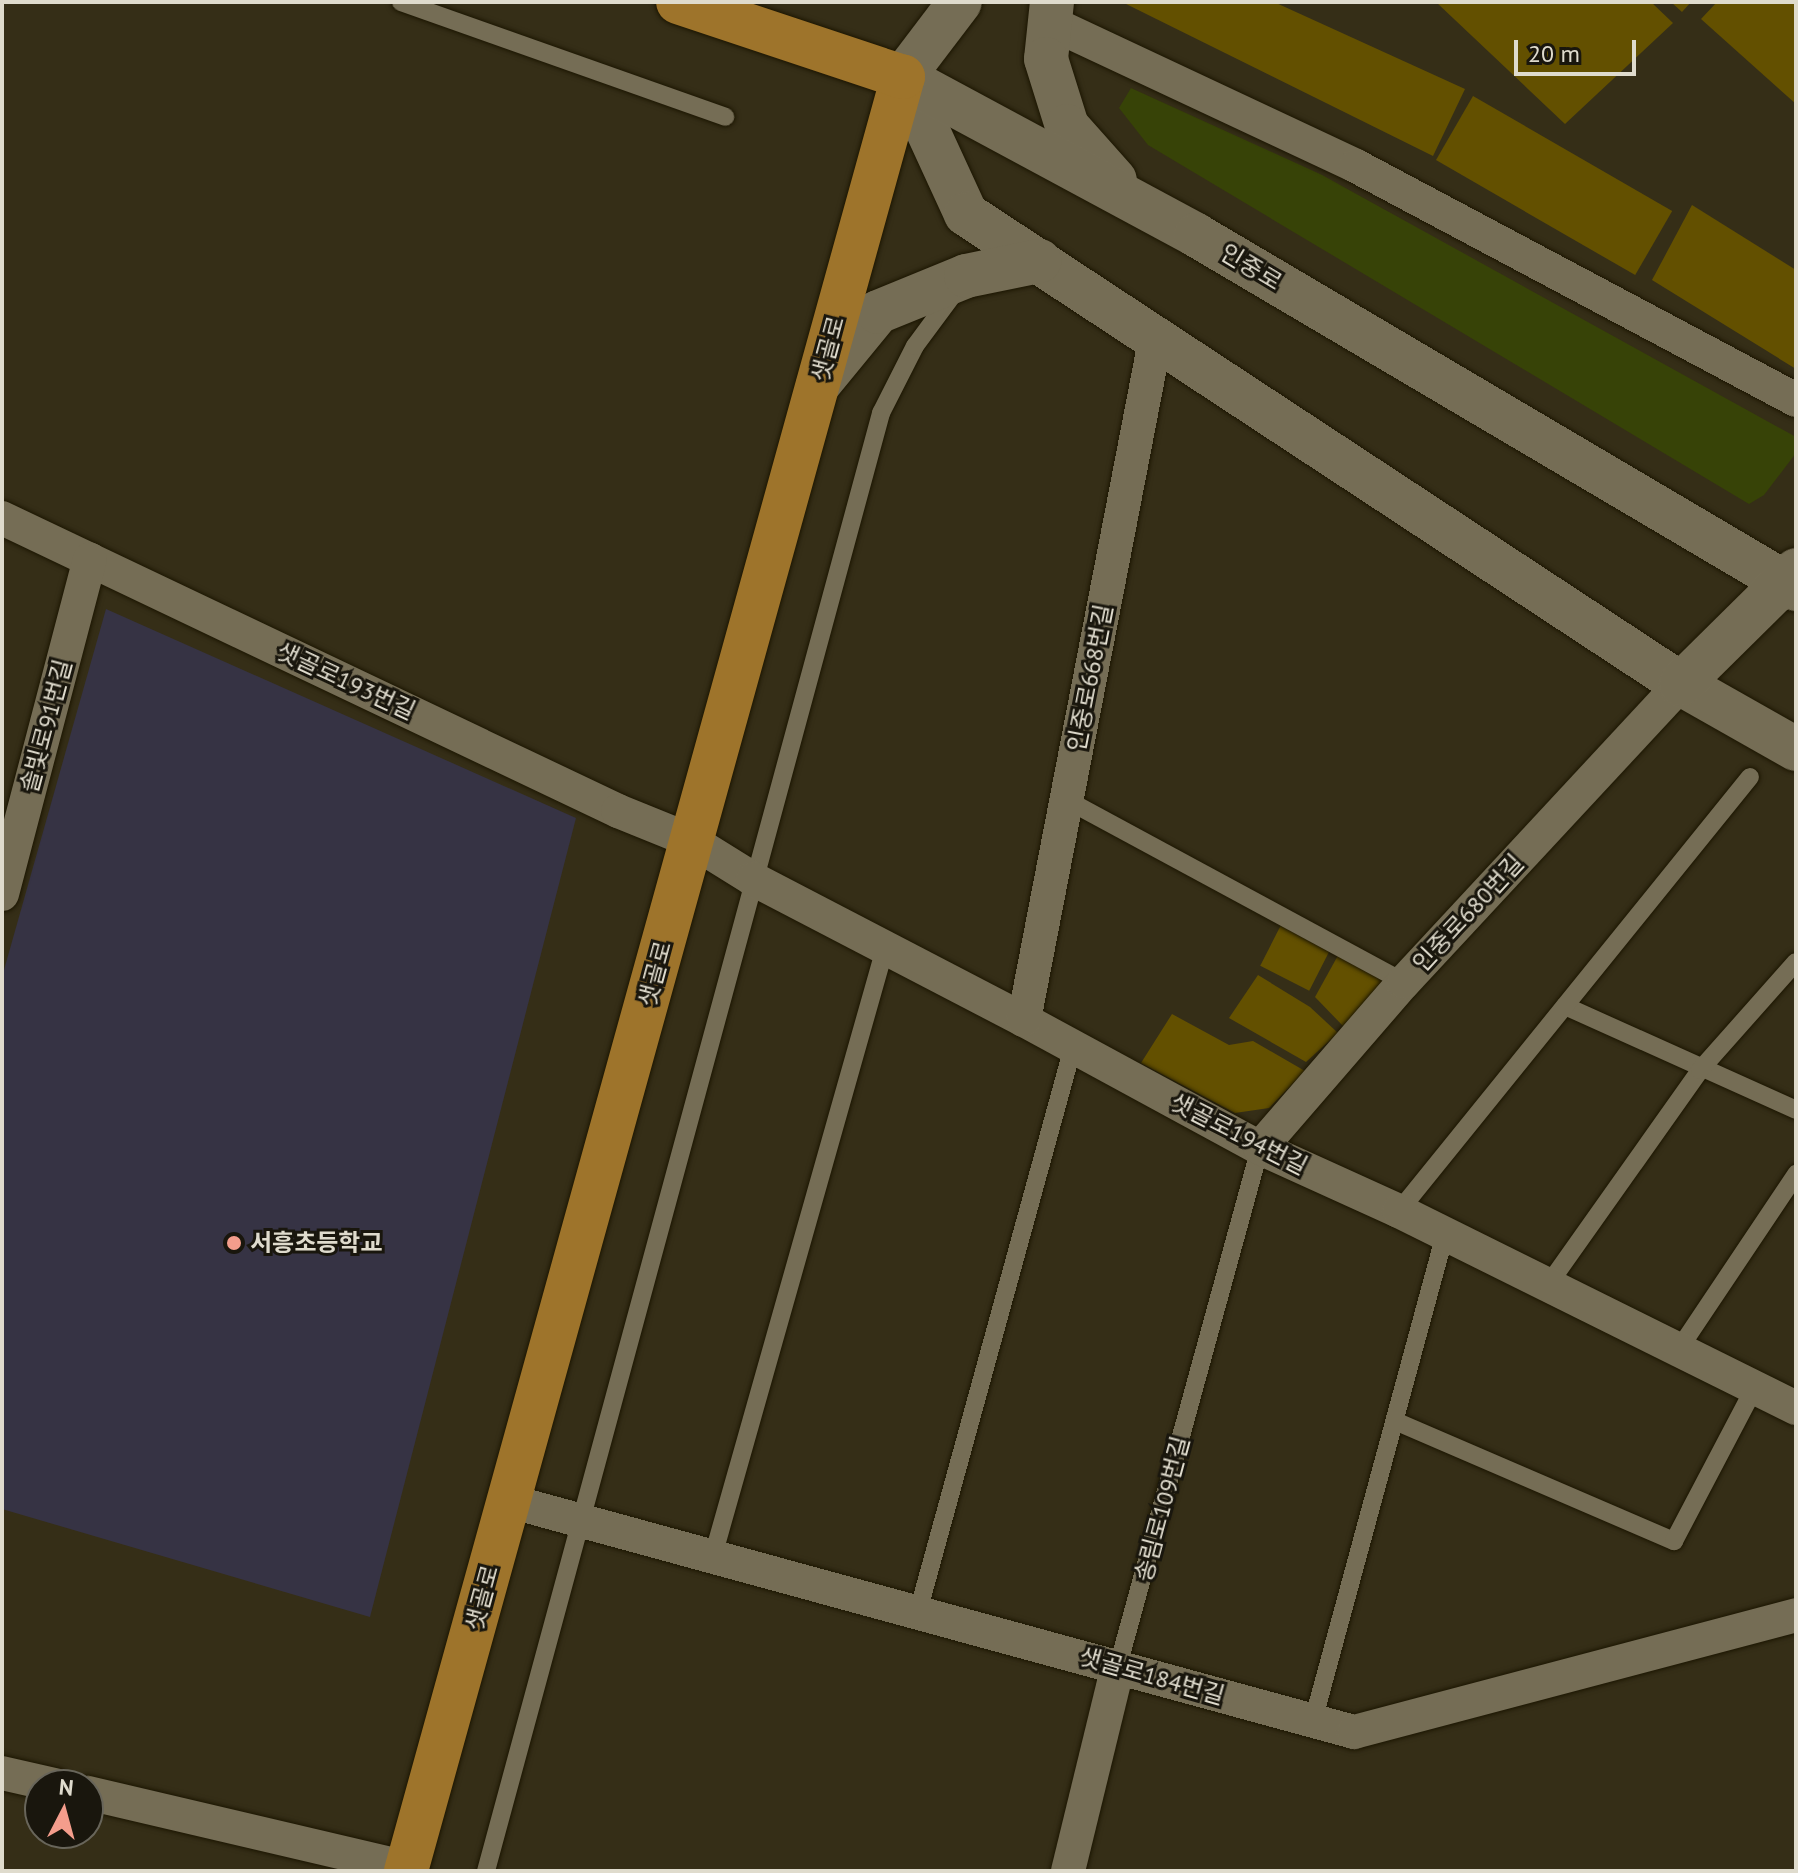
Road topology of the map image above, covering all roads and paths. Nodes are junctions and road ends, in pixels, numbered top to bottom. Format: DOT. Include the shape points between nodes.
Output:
graph roads {
  1 [pos="401,2"];
  2 [pos="678,2"];
  3 [pos="960,2"];
  4 [pos="1050,12"];
  5 [pos="903,77"];
  6 [pos="725,117"];
  7 [pos="1135,203"];
  8 [pos="1039,261"];
  9 [pos="966,276"];
  10 [pos="1156,336"];
  11 [pos="818,385"];
  12 [pos="1796,400"];
  13 [pos="2,518"];
  14 [pos="90,559"];
  15 [pos="1793,581"];
  16 [pos="1681,684"];
  17 [pos="1796,749"];
  18 [pos="1750,777"];
  19 [pos="1067,800"];
  20 [pos="692,841"];
  21 [pos="753,879"];
  22 [pos="2,894"];
  23 [pos="885,948"];
  24 [pos="1796,962"];
  25 [pos="1404,982"];
  26 [pos="1565,1006"];
  27 [pos="1024,1020"];
  28 [pos="1073,1047"];
  29 [pos="1700,1070"];
  30 [pos="1796,1110"];
  31 [pos="1260,1148"];
  32 [pos="1796,1174"];
  33 [pos="1399,1211"];
  34 [pos="1445,1234"];
  35 [pos="1548,1285"];
  36 [pos="1679,1349"];
  37 [pos="1755,1387"];
  38 [pos="1796,1408"];
  39 [pos="1395,1421"];
  40 [pos="509,1501"];
  41 [pos="580,1520"];
  42 [pos="713,1556"];
  43 [pos="918,1612"];
  44 [pos="1796,1615"];
  45 [pos="1118,1666"];
  46 [pos="1313,1721"];
  47 [pos="2,1773"];
  48 [pos="24,1778"];
  49 [pos="104,1797"];
  50 [pos="407,1870"];
  51 [pos="486,1871"];
  52 [pos="1068,1871"];
  1 -- 6 [label="lane"];
  2 -- 5 [label="main road, 인중로"];
  3 -- 5 [label="main road"];
  4 -- 7 [label="main road" via="1046,59 1067,126"];
  4 -- 12 [label="street" via="1356,166"];
  5 -- 7 [label="main road, 인중로"];
  5 -- 8 [label="main road" via="966,214"];
  5 -- 11 [label="main road, 샛골로"];
  7 -- 15 [label="main road, 인중로"];
  8 -- 9 [label="main road"];
  8 -- 10 [label="main road"];
  9 -- 11 [label="main road" via="878,312"];
  9 -- 21 [label="lane" via="915,346 881,413"];
  10 -- 16 [label="main road"];
  10 -- 19 [label="street, 인중로668번길"];
  11 -- 20 [label="main road, 샛골로"];
  13 -- 14 [label="street, 샛골로193번길"];
  14 -- 20 [label="street, 샛골로193번길" via="618,811"];
  14 -- 22 [label="street, 솔빛로91번길"];
  15 -- 16 [label="main road"];
  16 -- 17 [label="main road"];
  16 -- 25 [label="street, 인중로680번길"];
  18 -- 26 [label="lane"];
  19 -- 25 [label="lane"];
  19 -- 27 [label="street, 인중로668번길"];
  20 -- 21 [label="street, 샛골로194번길"];
  20 -- 40 [label="main road, 샛골로"];
  21 -- 23 [label="street, 샛골로194번길"];
  21 -- 41 [label="lane"];
  23 -- 27 [label="street, 샛골로194번길"];
  23 -- 42 [label="lane"];
  24 -- 29 [label="lane"];
  25 -- 31 [label="street, 인중로680번길"];
  26 -- 29 [label="lane"];
  26 -- 33 [label="lane"];
  27 -- 28 [label="street, 샛골로194번길"];
  28 -- 31 [label="street, 샛골로194번길"];
  28 -- 43 [label="lane"];
  29 -- 30 [label="lane"];
  29 -- 35 [label="lane"];
  31 -- 33 [label="street, 샛골로194번길"];
  31 -- 45 [label="lane, 송림로109번길"];
  32 -- 36 [label="lane"];
  33 -- 34 [label="street, 샛골로194번길"];
  34 -- 35 [label="street, 샛골로194번길"];
  34 -- 39 [label="lane"];
  35 -- 36 [label="street, 샛골로194번길"];
  36 -- 37 [label="street, 샛골로194번길"];
  37 -- 38 [label="street, 샛골로194번길"];
  37 -- 39 [label="lane" via="1674,1541"];
  39 -- 46 [label="lane"];
  40 -- 41 [label="street, 샛골로184번길"];
  40 -- 50 [label="main road, 샛골로"];
  41 -- 42 [label="street, 샛골로184번길"];
  41 -- 51 [label="lane"];
  42 -- 43 [label="street, 샛골로184번길"];
  43 -- 45 [label="street, 샛골로184번길"];
  44 -- 46 [label="street, 샛골로184번길" via="1354,1732"];
  45 -- 46 [label="street, 샛골로184번길"];
  45 -- 52 [label="street, 송림로109번길"];
  47 -- 48 [label="street"];
  49 -- 50 [label="street"];
}
